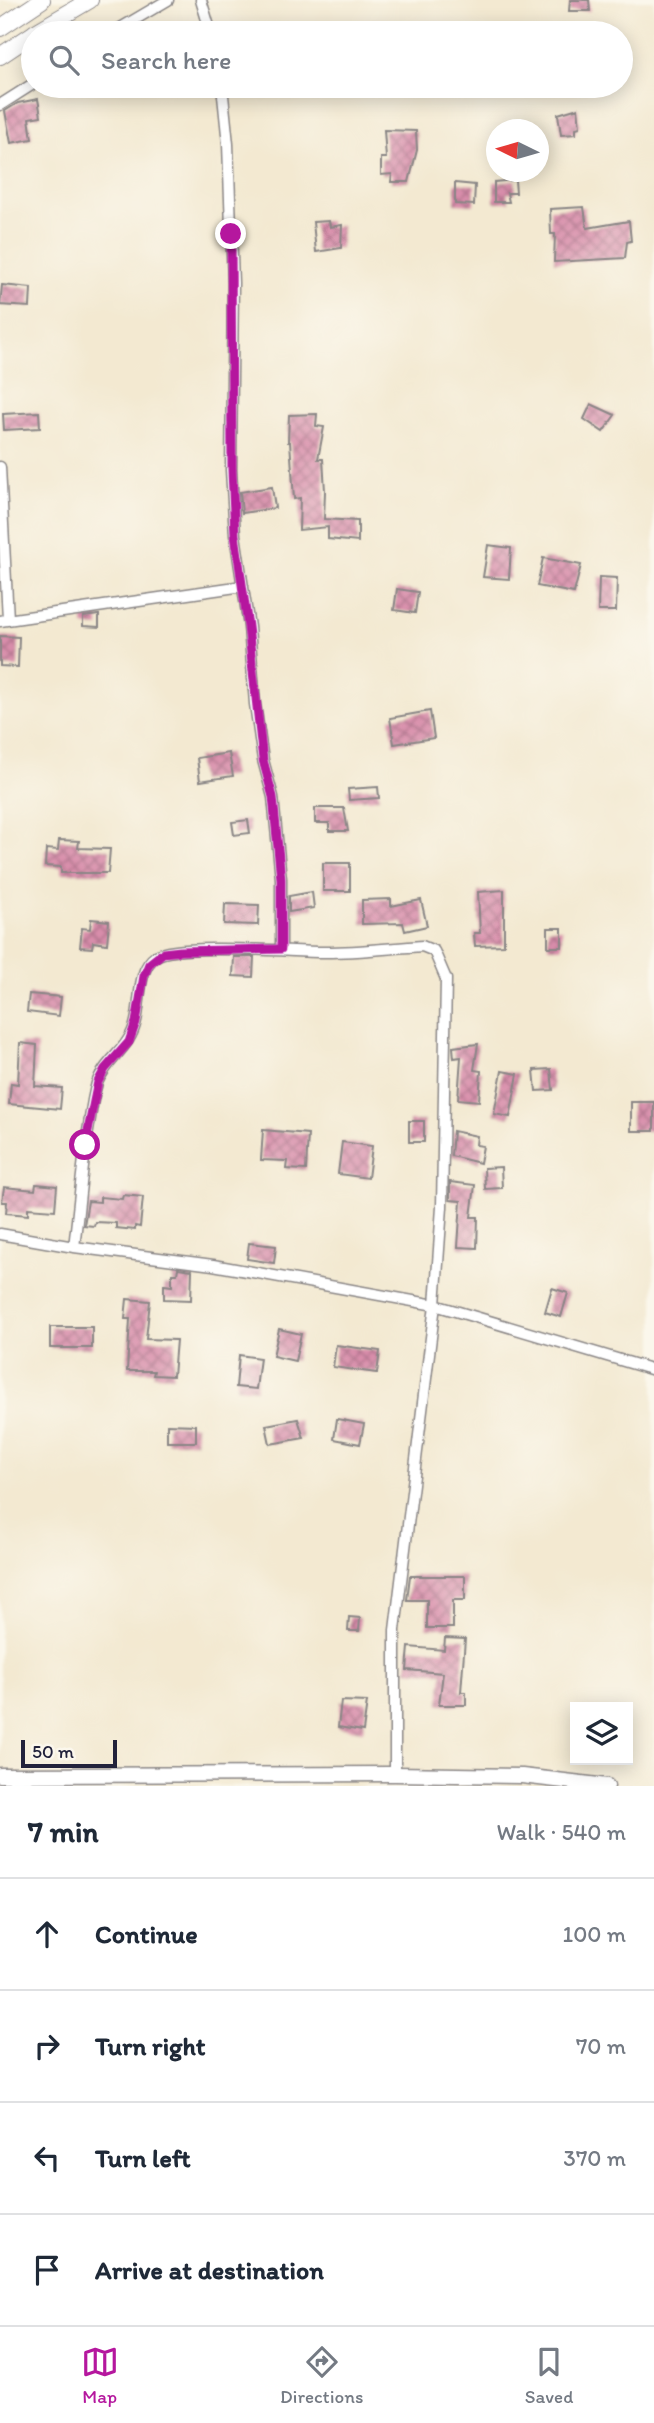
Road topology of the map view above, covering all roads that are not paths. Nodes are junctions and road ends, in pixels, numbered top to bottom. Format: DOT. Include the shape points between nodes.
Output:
graph roads {
  1 [pos="42,0"];
  2 [pos="90,0"];
  3 [pos="168,0"];
  4 [pos="201,0"];
  5 [pos="54,21"];
  6 [pos="132,21"];
  7 [pos="207,21"];
  8 [pos="0,28"];
  9 [pos="21,41"];
  10 [pos="0,56"];
  11 [pos="21,91"];
  12 [pos="223,98"];
  13 [pos="0,105"];
  14 [pos="0,467"];
  15 [pos="243,586"];
  16 [pos="4,620"];
  17 [pos="281,949"];
  18 [pos="0,1234"];
  19 [pos="74,1247"];
  20 [pos="435,1305"];
  21 [pos="654,1370"];
  22 [pos="395,1774"];
  23 [pos="0,1775"];
  24 [pos="607,1786"];
  1 -- 8 [label="main road"];
  2 -- 5 [label="main road"];
  3 -- 6 [label="street"];
  4 -- 7 [label="street"];
  9 -- 10 [label="main road"];
  11 -- 13 [label="street"];
  12 -- 15 [label="street" via="233,282 232,470"];
  14 -- 16 [label="street"];
  15 -- 16 [label="street"];
  15 -- 17 [label="street" via="263,760 273,797 281,879"];
  17 -- 19 [label="street" via="163,953 149,964 129,1042 98,1082 85,1145"];
  17 -- 20 [label="street" via="325,952 422,946 434,950 441,963 446,979 442,1207"];
  18 -- 19 [label="street"];
  19 -- 20 [label="street" via="213,1265"];
  20 -- 21 [label="street"];
  20 -- 22 [label="street" via="395,1630"];
  22 -- 23 [label="street"];
  22 -- 24 [label="street" via="522,1776"];
}
